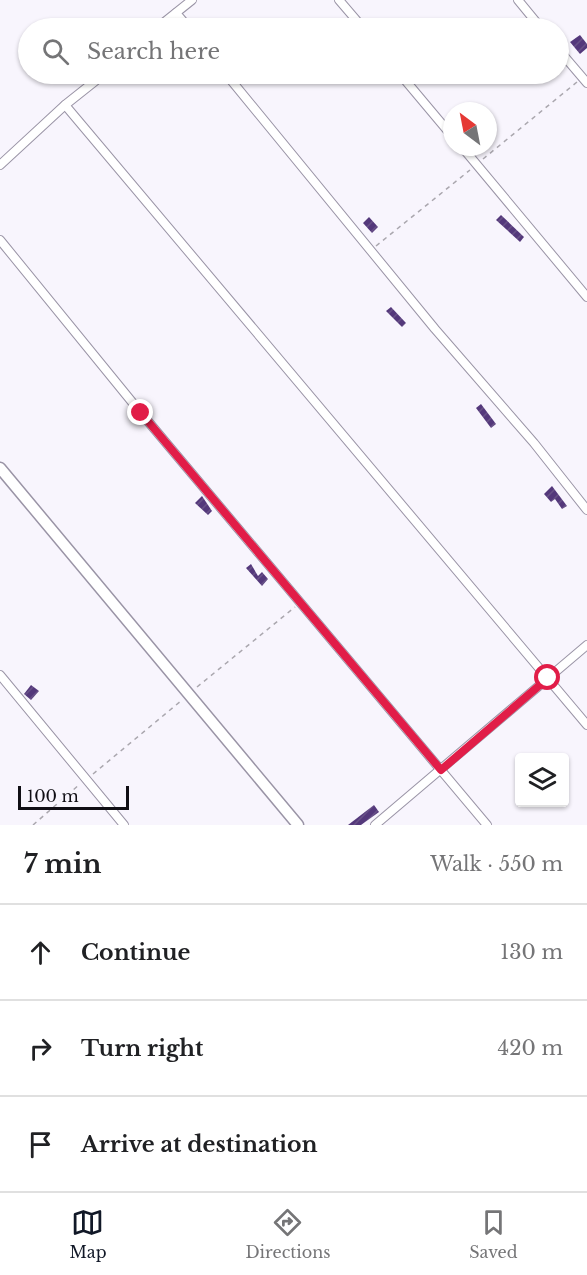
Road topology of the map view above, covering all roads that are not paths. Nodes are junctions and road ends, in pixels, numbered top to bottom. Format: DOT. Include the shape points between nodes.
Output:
graph roads {
  1 [pos="192,0"];
  2 [pos="339,0"];
  3 [pos="518,0"];
  4 [pos="176,13"];
  5 [pos="170,18"];
  6 [pos="180,18"];
  7 [pos="354,18"];
  8 [pos="533,18"];
  9 [pos="569,62"];
  10 [pos="587,83"];
  11 [pos="91,84"];
  12 [pos="234,84"];
  13 [pos="408,84"];
  14 [pos="65,105"];
  15 [pos="443,125"];
  16 [pos="470,156"];
  17 [pos="0,165"];
  18 [pos="0,240"];
  19 [pos="587,297"];
  20 [pos="0,468"];
  21 [pos="587,510"];
  22 [pos="587,645"];
  23 [pos="0,675"];
  24 [pos="548,678"];
  25 [pos="587,725"];
  26 [pos="441,770"];
  27 [pos="124,825"];
  28 [pos="298,825"];
  29 [pos="375,825"];
  30 [pos="487,825"];
  1 -- 4 [label="street"];
  2 -- 7 [label="street"];
  3 -- 8 [label="street"];
  4 -- 5 [label="street"];
  4 -- 6 [label="street"];
  9 -- 10 [label="street"];
  11 -- 14 [label="street"];
  12 -- 21 [label="street"];
  13 -- 15 [label="street"];
  14 -- 17 [label="street"];
  14 -- 24 [label="street"];
  16 -- 19 [label="street"];
  18 -- 26 [label="street"];
  20 -- 28 [label="street"];
  22 -- 24 [label="street"];
  23 -- 27 [label="street"];
  24 -- 25 [label="street"];
  24 -- 26 [label="street"];
  26 -- 29 [label="street"];
  26 -- 30 [label="street"];
}
